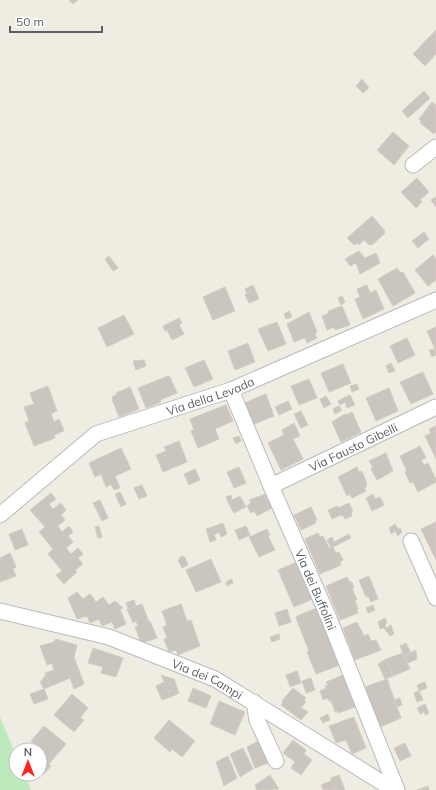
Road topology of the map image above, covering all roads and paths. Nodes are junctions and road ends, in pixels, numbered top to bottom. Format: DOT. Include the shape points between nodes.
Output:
graph roads {
  1 [pos="436,146"];
  2 [pos="413,165"];
  3 [pos="436,300"];
  4 [pos="231,390"];
  5 [pos="436,406"];
  6 [pos="270,486"];
  7 [pos="0,515"];
  8 [pos="411,541"];
  9 [pos="436,598"];
  10 [pos="0,611"];
  11 [pos="254,702"];
  12 [pos="276,761"];
  13 [pos="396,790"];
  1 -- 2 [label="street"];
  3 -- 4 [label="street, Via della Levada"];
  4 -- 6 [label="street, Via dei Buffolini"];
  4 -- 7 [label="street, Via della Levada" via="96,434"];
  5 -- 6 [label="street, Via Fausto Gibelli"];
  6 -- 13 [label="street, Via dei Buffolini" via="328,616"];
  8 -- 9 [label="street"];
  10 -- 11 [label="street, Via dei Campi" via="110,637 215,679"];
  11 -- 12 [label="street" via="257,720"];
  11 -- 13 [label="street, Via dei Campi"];
}
